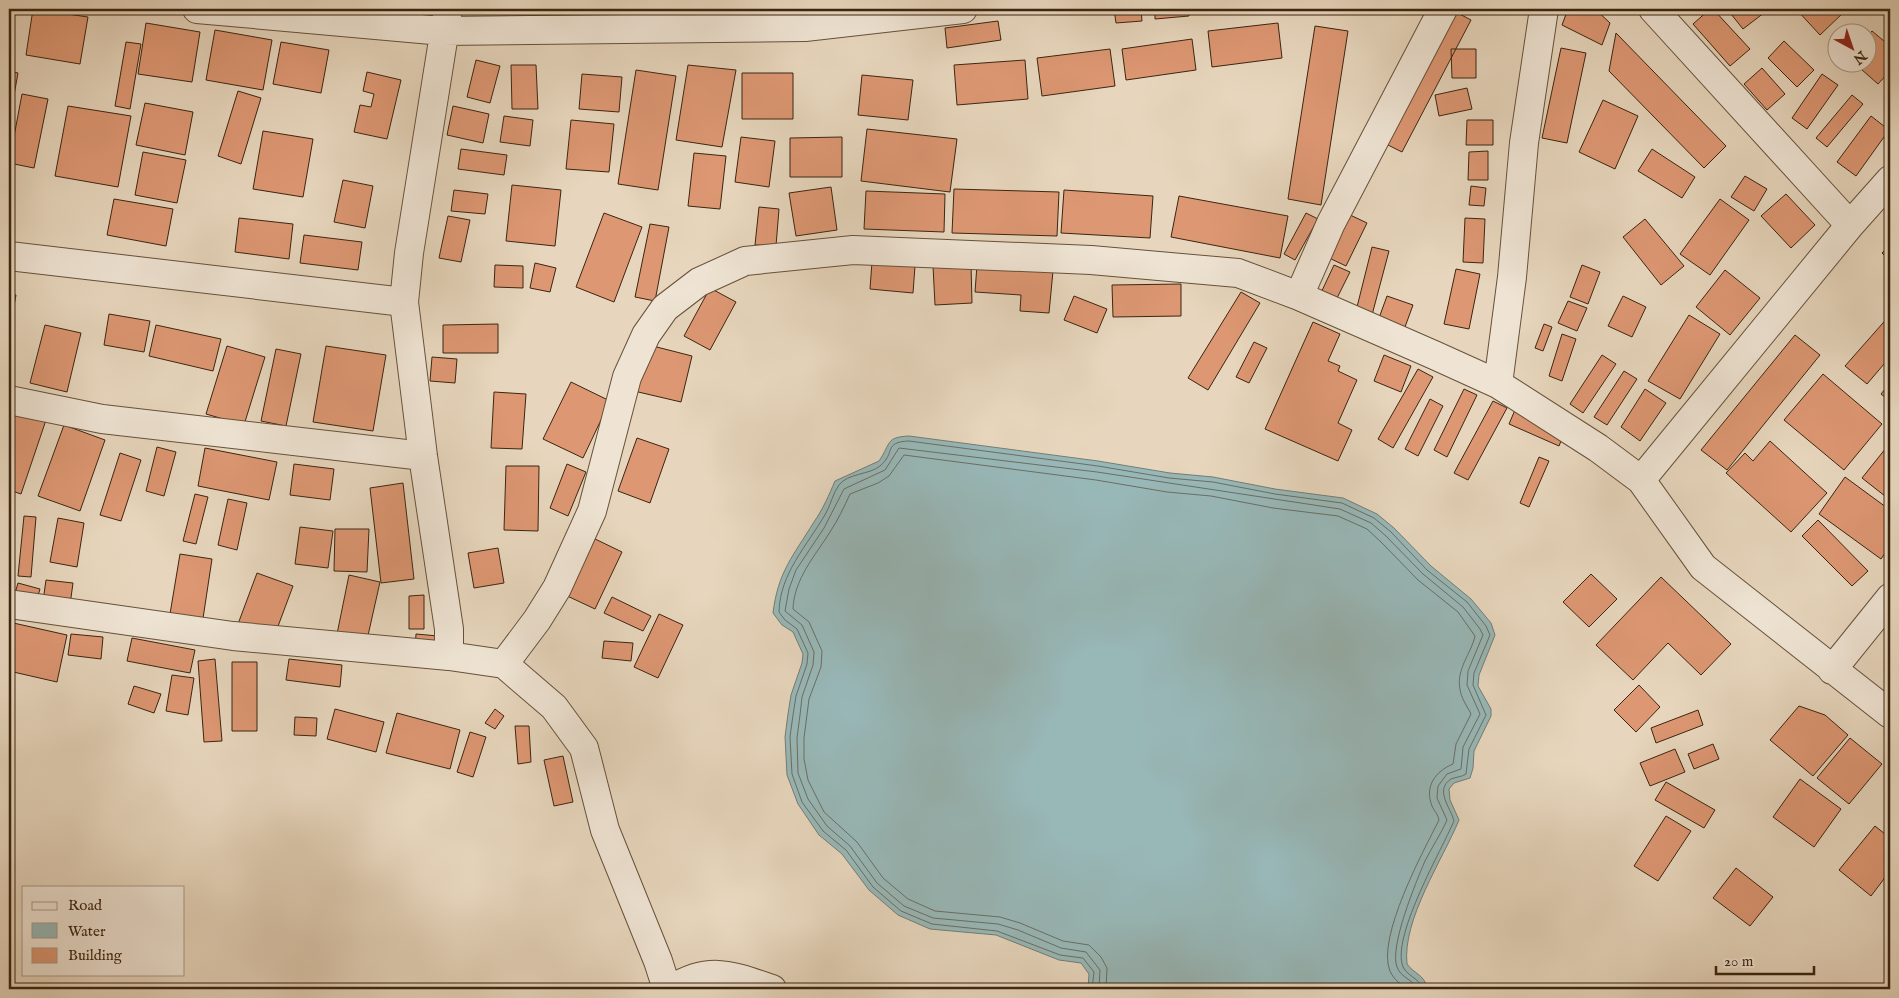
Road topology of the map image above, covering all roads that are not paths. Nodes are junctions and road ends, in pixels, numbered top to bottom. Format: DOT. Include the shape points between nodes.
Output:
graph roads {
  1 [pos="197,9"];
  2 [pos="963,9"];
  3 [pos="1443,9"];
  4 [pos="1544,9"];
  5 [pos="1653,9"];
  6 [pos="445,20"];
  7 [pos="1890,180"];
  8 [pos="1850,226"];
  9 [pos="9,256"];
  10 [pos="1299,296"];
  11 [pos="404,302"];
  12 [pos="1498,384"];
  13 [pos="9,400"];
  14 [pos="423,456"];
  15 [pos="1641,480"];
  16 [pos="1890,598"];
  17 [pos="9,604"];
  18 [pos="449,656"];
  19 [pos="504,664"];
  20 [pos="1832,670"];
  21 [pos="1890,714"];
  22 [pos="666,989"];
  23 [pos="672,989"];
  24 [pos="772,989"];
  1 -- 6 [label="street"];
  2 -- 6 [label="street" via="805,27"];
  3 -- 10 [label="street" via="1331,222"];
  4 -- 12 [label="street" via="1524,143"];
  5 -- 8 [label="street"];
  6 -- 11 [label="street"];
  7 -- 8 [label="street"];
  8 -- 15 [label="street"];
  9 -- 11 [label="street"];
  10 -- 12 [label="street"];
  10 -- 19 [label="street" via="1238,273 1091,260 853,250 745,261 699,282 665,308 646,335 627,377 592,511 556,588"];
  11 -- 14 [label="street"];
  12 -- 15 [label="street" via="1598,448"];
  13 -- 14 [label="street" via="102,419"];
  14 -- 18 [label="street" via="449,629"];
  15 -- 20 [label="street" via="1703,567"];
  16 -- 20 [label="street"];
  17 -- 18 [label="street" via="233,636"];
  18 -- 19 [label="street"];
  19 -- 22 [label="street" via="554,707 584,748 606,830"];
  20 -- 21 [label="street"];
  23 -- 24 [label="street" via="690,978 708,974 736,976"];
}
